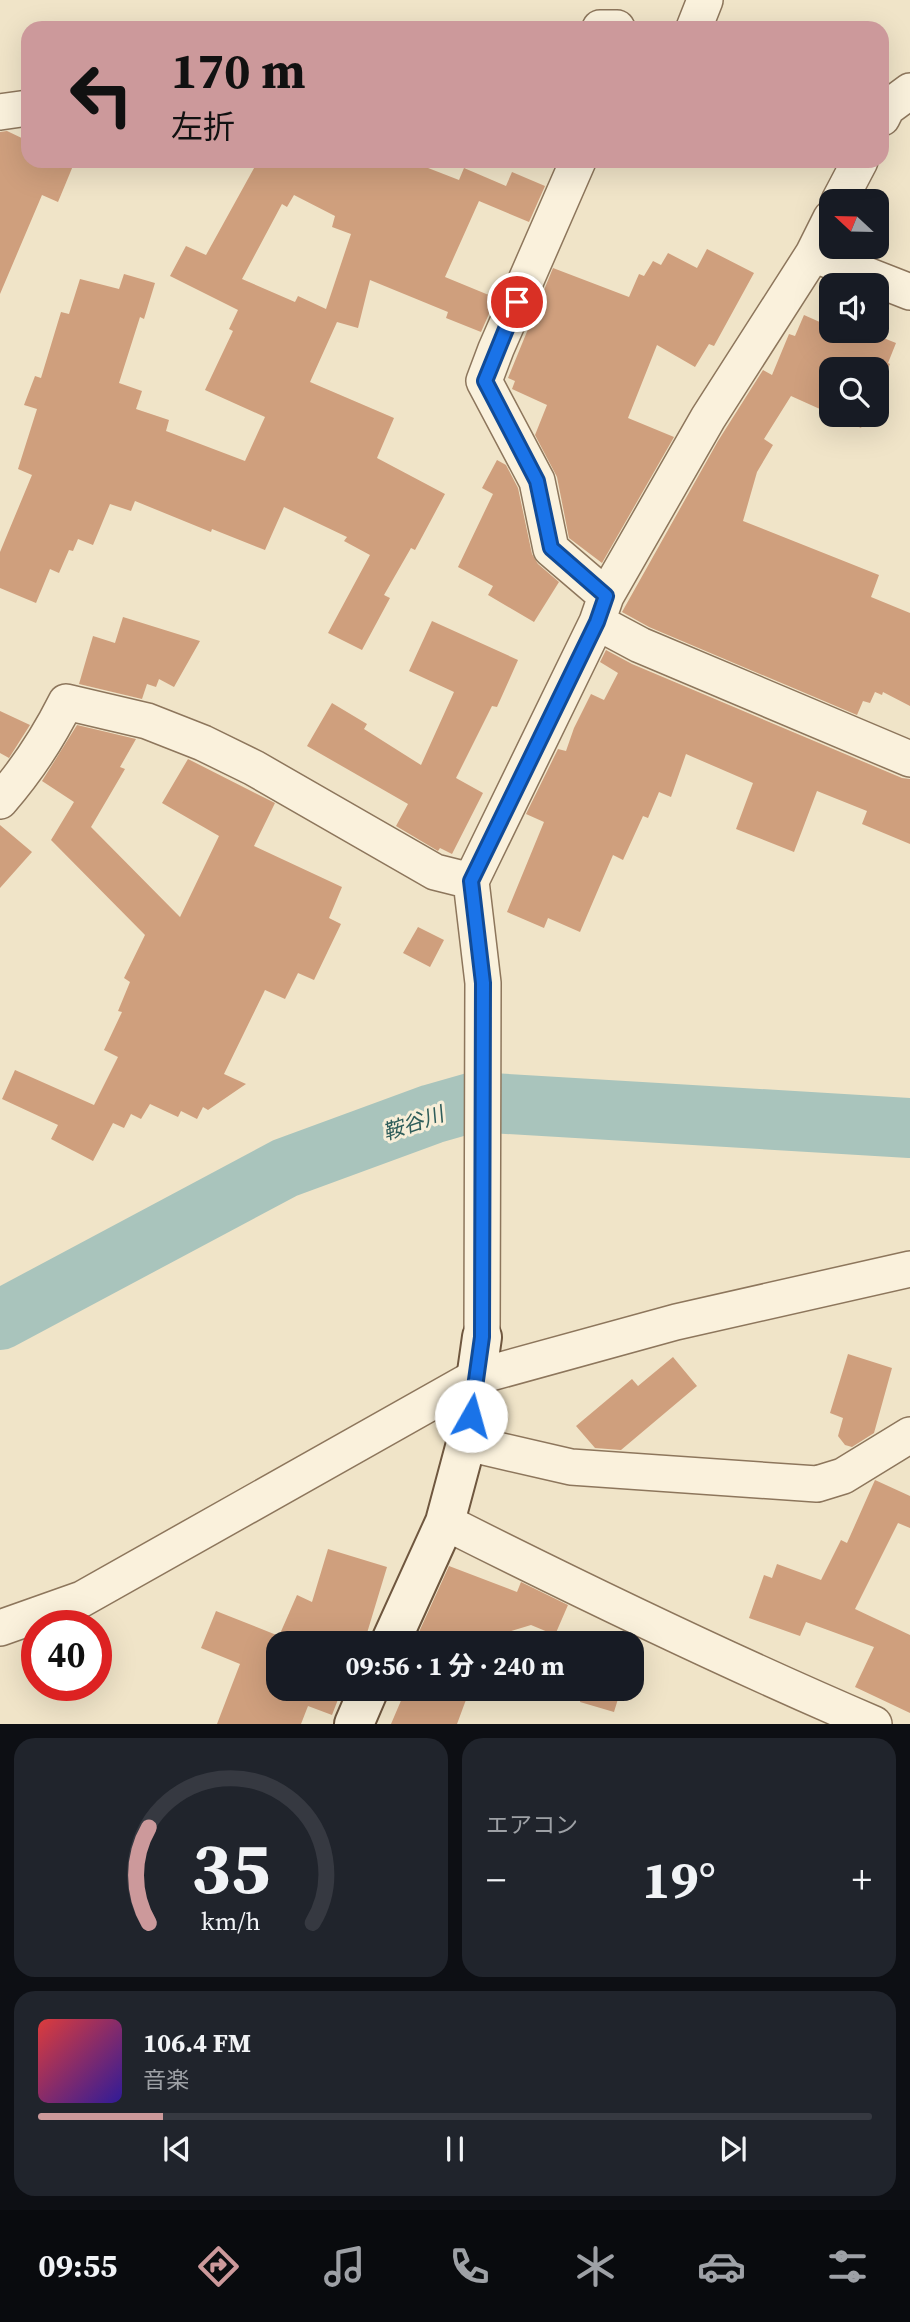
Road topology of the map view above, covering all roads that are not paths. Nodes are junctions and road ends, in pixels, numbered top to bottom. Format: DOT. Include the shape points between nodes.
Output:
graph roads {
  1 [pos="705,0"];
  2 [pos="698,21"];
  3 [pos="21,109"];
  4 [pos="0,112"];
  5 [pos="575,168"];
  6 [pos="856,168"];
  7 [pos="845,189"];
  8 [pos="819,242"];
  9 [pos="813,254"];
  10 [pos="910,292"];
  11 [pos="602,609"];
  12 [pos="910,759"];
  13 [pos="0,800"];
  14 [pos="471,881"];
  15 [pos="910,1269"];
  16 [pos="482,1337"];
  17 [pos="476,1377"];
  18 [pos="910,1435"];
  19 [pos="467,1443"];
  20 [pos="445,1522"];
  21 [pos="0,1629"];
  22 [pos="395,1631"];
  23 [pos="364,1701"];
  24 [pos="354,1724"];
  25 [pos="874,1724"];
  1 -- 2 [label="street"];
  3 -- 4 [label="street"];
  5 -- 11 [label="street" via="485,381 537,481 551,548"];
  6 -- 7 [label="street"];
  8 -- 9 [label="street"];
  9 -- 10 [label="street"];
  9 -- 11 [label="street" via="708,418"];
  11 -- 12 [label="street" via="640,645"];
  11 -- 14 [label="street"];
  13 -- 14 [label="street" via="51,732 66,702 147,721 203,743 435,872"];
  14 -- 16 [label="street" via="483,983"];
  15 -- 17 [label="street" via="676,1322"];
  16 -- 17 [label="street"];
  17 -- 19 [label="street"];
  17 -- 21 [label="street" via="82,1599"];
  18 -- 19 [label="street" via="843,1476 817,1484 571,1467"];
  19 -- 20 [label="street"];
  20 -- 22 [label="street"];
  20 -- 25 [label="street"];
  23 -- 24 [label="street"];
}
